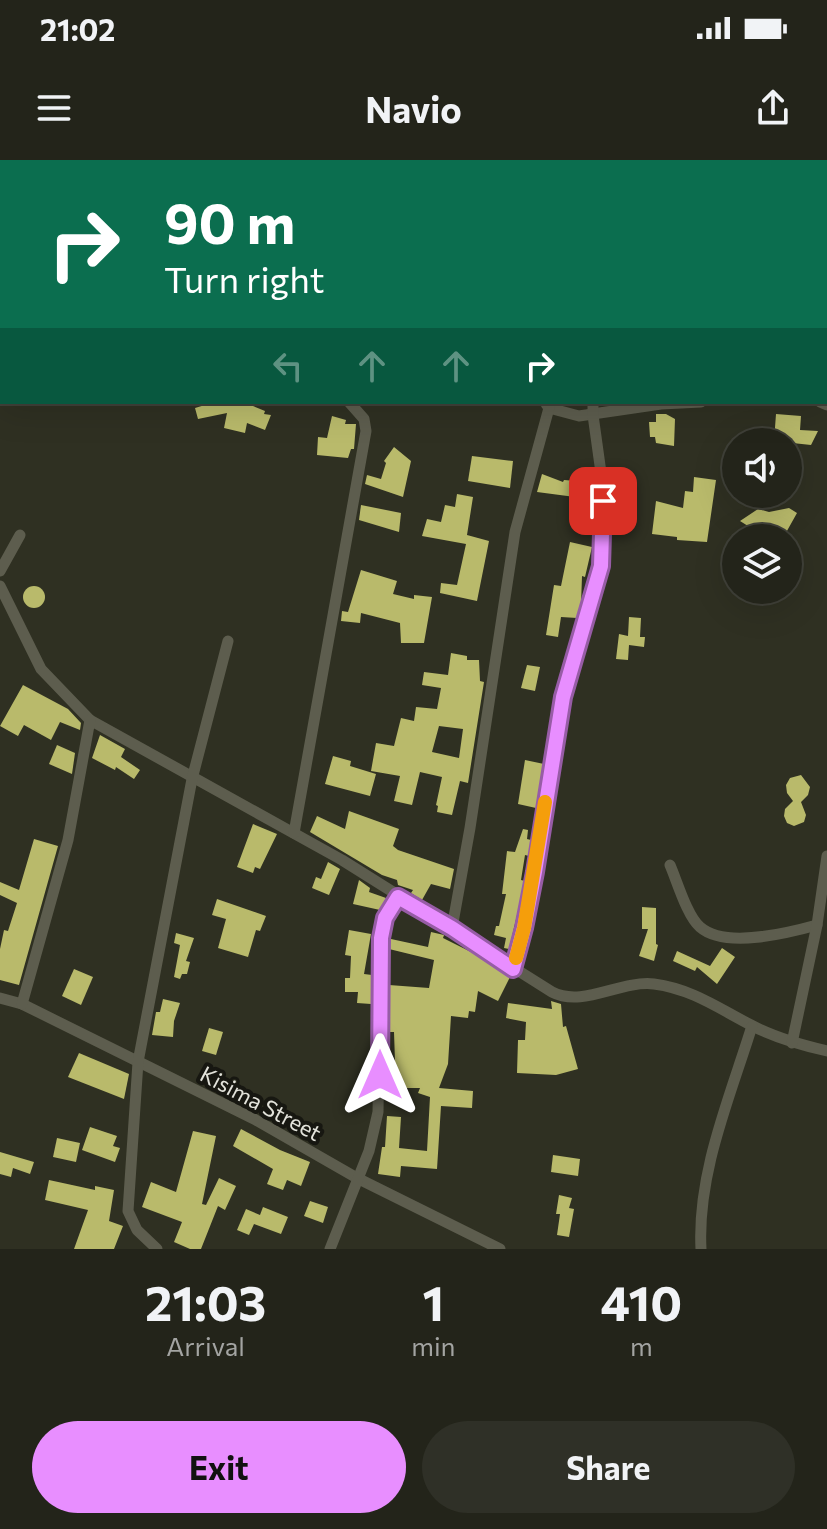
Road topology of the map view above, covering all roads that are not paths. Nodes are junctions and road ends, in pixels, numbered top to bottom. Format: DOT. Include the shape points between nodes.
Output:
graph roads {
  1 [pos="351,404"];
  2 [pos="593,404"];
  3 [pos="661,404"];
  4 [pos="547,405"];
  5 [pos="593,415"];
  6 [pos="20,535"];
  7 [pos="0,571"];
  8 [pos="0,586"];
  9 [pos="228,641"];
  10 [pos="90,720"];
  11 [pos="192,779"];
  12 [pos="294,833"];
  13 [pos="827,856"];
  14 [pos="670,865"];
  15 [pos="398,897"];
  16 [pos="817,925"];
  17 [pos="452,928"];
  18 [pos="513,969"];
  19 [pos="0,998"];
  20 [pos="22,1004"];
  21 [pos="752,1026"];
  22 [pos="792,1043"];
  23 [pos="827,1051"];
  24 [pos="138,1062"];
  25 [pos="357,1178"];
  26 [pos="157,1249"];
  27 [pos="330,1249"];
  28 [pos="500,1249"];
  29 [pos="701,1249"];
  1 -- 12 [label="street" via="364,419 366,431"];
  2 -- 5 [label="street"];
  3 -- 5 [label="street"];
  4 -- 5 [label="street"];
  4 -- 17 [label="street" via="515,532"];
  5 -- 18 [label="street" via="602,480 601,566 563,697 535,872"];
  6 -- 7 [label="street"];
  8 -- 10 [label="street" via="41,669"];
  9 -- 11 [label="street"];
  10 -- 11 [label="street"];
  10 -- 20 [label="street" via="68,840"];
  11 -- 12 [label="street"];
  11 -- 24 [label="street"];
  12 -- 15 [label="street"];
  13 -- 16 [label="street"];
  14 -- 16 [label="street" via="701,929 762,938"];
  15 -- 17 [label="street"];
  15 -- 25 [label="street" via="381,938 378,1112"];
  16 -- 22 [label="street"];
  17 -- 18 [label="street"];
  18 -- 21 [label="street" via="564,998 632,984 678,988"];
  19 -- 20 [label="street, Kisima Street"];
  20 -- 24 [label="street, Kisima Street"];
  21 -- 22 [label="street"];
  21 -- 29 [label="street" via="703,1197"];
  22 -- 23 [label="street"];
  24 -- 25 [label="street, Kisima Street"];
  24 -- 26 [label="street" via="128,1211 137,1230"];
  25 -- 27 [label="street"];
  25 -- 28 [label="street, Kisima Street"];
}
